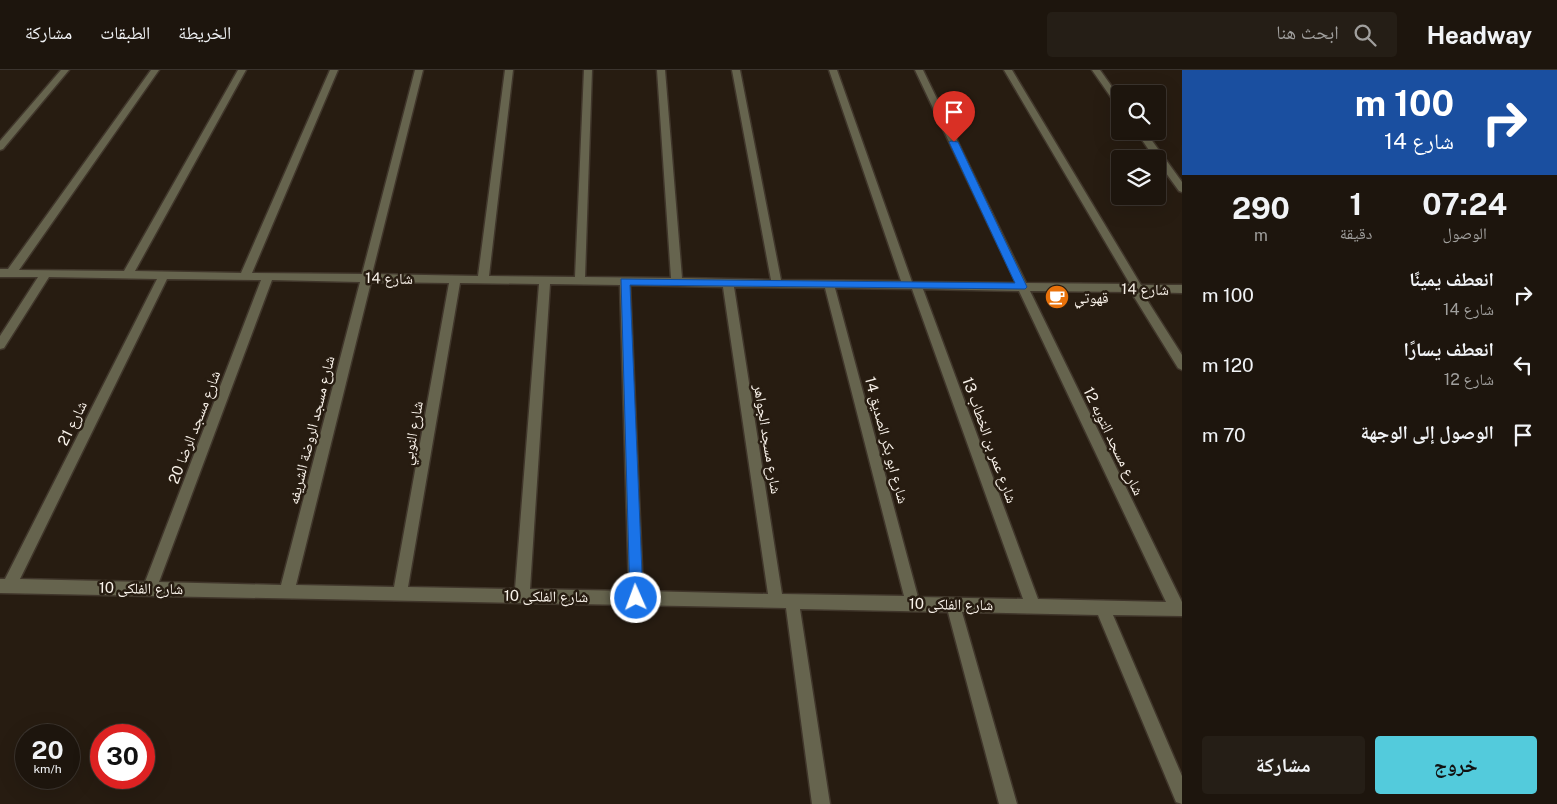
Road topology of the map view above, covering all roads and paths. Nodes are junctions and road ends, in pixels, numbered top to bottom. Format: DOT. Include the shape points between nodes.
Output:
graph roads {
  1 [pos="65,70"];
  2 [pos="155,70"];
  3 [pos="242,70"];
  4 [pos="334,70"];
  5 [pos="419,70"];
  6 [pos="509,70"];
  7 [pos="588,70"];
  8 [pos="661,70"];
  9 [pos="736,70"];
  10 [pos="833,70"];
  11 [pos="919,70"];
  12 [pos="1008,70"];
  13 [pos="1096,70"];
  14 [pos="1111,91"];
  15 [pos="1147,140"];
  16 [pos="0,147"];
  17 [pos="1182,189"];
  18 [pos="5,273"];
  19 [pos="46,273"];
  20 [pos="128,274"];
  21 [pos="164,275"];
  22 [pos="245,276"];
  23 [pos="268,276"];
  24 [pos="366,278"];
  25 [pos="455,279"];
  26 [pos="483,279"];
  27 [pos="545,280"];
  28 [pos="580,281"];
  29 [pos="625,281"];
  30 [pos="677,282"];
  31 [pos="728,283"];
  32 [pos="777,284"];
  33 [pos="830,284"];
  34 [pos="912,285"];
  35 [pos="1022,287"];
  36 [pos="1136,288"];
  37 [pos="1182,289"];
  38 [pos="0,345"];
  39 [pos="1182,365"];
  40 [pos="4,586"];
  41 [pos="150,588"];
  42 [pos="287,591"];
  43 [pos="400,593"];
  44 [pos="522,596"];
  45 [pos="636,598"];
  46 [pos="784,601"];
  47 [pos="913,604"];
  48 [pos="953,604"];
  49 [pos="1034,606"];
  50 [pos="1102,608"];
  51 [pos="1179,609"];
  52 [pos="1182,796"];
  53 [pos="821,804"];
  54 [pos="1008,804"];
  1 -- 16 [label="street"];
  2 -- 18 [label="street"];
  3 -- 20 [label="street"];
  4 -- 22 [label="street"];
  5 -- 24 [label="street, شارع مسجد الروضة الشريفه"];
  6 -- 26 [label="street"];
  7 -- 28 [label="street"];
  8 -- 30 [label="street"];
  9 -- 32 [label="street"];
  10 -- 34 [label="street, شارع عمر بن الخطاب 13"];
  11 -- 35 [label="street, شارع مسجد التوبه 12"];
  12 -- 36 [label="street"];
  13 -- 14 [label="street"];
  15 -- 17 [label="street"];
  18 -- 19 [label="street, شارع 14"];
  19 -- 20 [label="street, شارع 14"];
  19 -- 38 [label="street"];
  20 -- 21 [label="street, شارع 14"];
  21 -- 22 [label="street, شارع 14"];
  21 -- 40 [label="street, شارع 21"];
  22 -- 23 [label="street, شارع 14"];
  23 -- 24 [label="street, شارع 14"];
  23 -- 41 [label="street, شارع مسجد الرضا 20"];
  24 -- 25 [label="street, شارع 14"];
  24 -- 42 [label="street, شارع مسجد الروضة الشريفه"];
  25 -- 26 [label="street, شارع 14"];
  25 -- 43 [label="street, شارع النوبي"];
  26 -- 27 [label="street, شارع 14"];
  27 -- 28 [label="street, شارع 14"];
  27 -- 44 [label="street"];
  28 -- 29 [label="street, شارع 14"];
  29 -- 30 [label="street, شارع 14"];
  29 -- 45 [label="street"];
  30 -- 31 [label="street, شارع 14"];
  31 -- 32 [label="street, شارع 14"];
  31 -- 46 [label="street, شارع مسجد الجواهر"];
  32 -- 33 [label="street, شارع 14"];
  33 -- 34 [label="street, شارع 14"];
  33 -- 47 [label="street, شارع ابو بكر الصديق 14"];
  34 -- 35 [label="street, شارع 14"];
  34 -- 49 [label="street, شارع عمر بن الخطاب 13"];
  35 -- 36 [label="street, شارع 14"];
  35 -- 51 [label="street, شارع مسجد التوبه 12"];
  36 -- 37 [label="street, شارع 14"];
  36 -- 39 [label="street"];
  40 -- 41 [label="street, شارع الفلكى 10"];
  41 -- 42 [label="street, شارع الفلكى 10"];
  42 -- 43 [label="street, شارع الفلكى 10"];
  43 -- 44 [label="street, شارع الفلكى 10"];
  44 -- 45 [label="street, شارع الفلكى 10"];
  45 -- 46 [label="street, شارع الفلكى 10"];
  46 -- 47 [label="street, شارع الفلكى 10"];
  46 -- 53 [label="street"];
  47 -- 48 [label="street, شارع الفلكى 10"];
  48 -- 49 [label="street, شارع الفلكى 10"];
  48 -- 54 [label="street"];
  49 -- 50 [label="street, شارع الفلكى 10"];
  50 -- 51 [label="street, شارع الفلكى 10"];
  50 -- 52 [label="street"];
}
